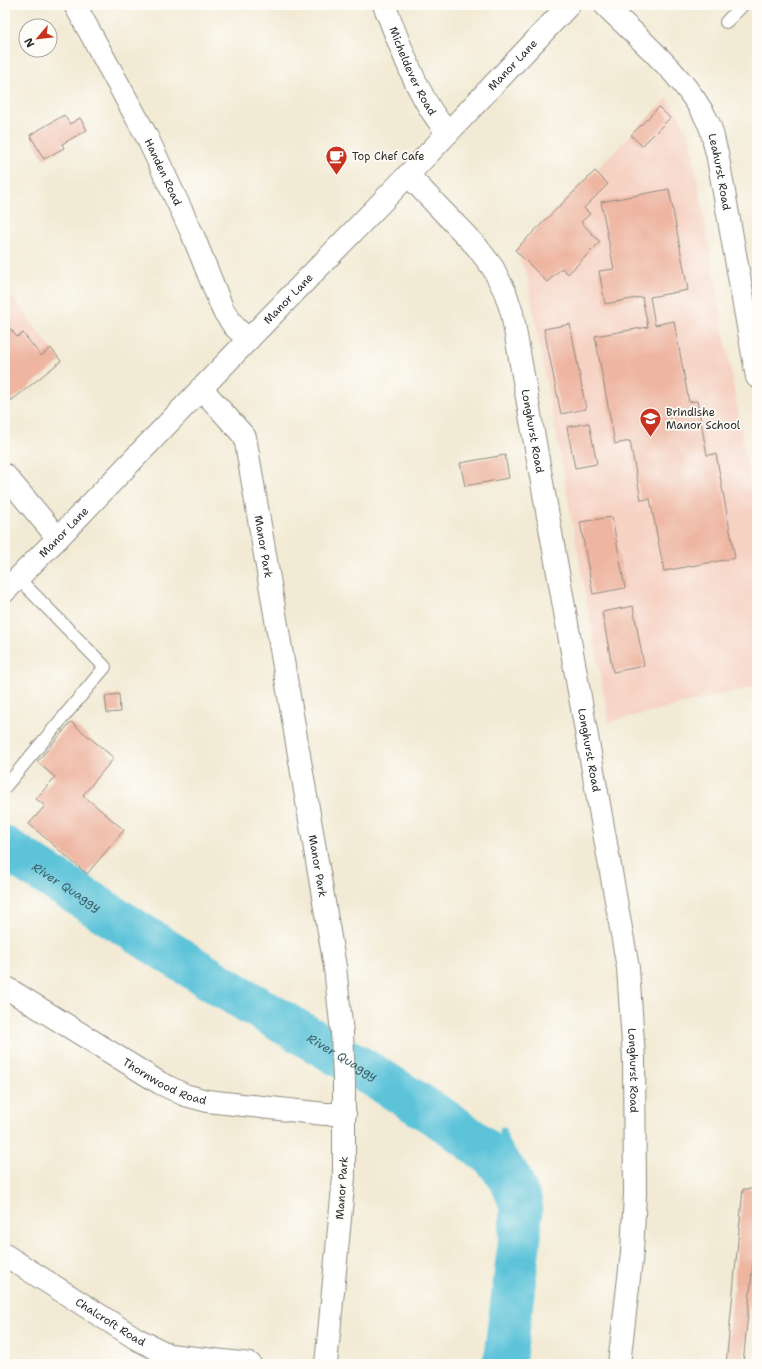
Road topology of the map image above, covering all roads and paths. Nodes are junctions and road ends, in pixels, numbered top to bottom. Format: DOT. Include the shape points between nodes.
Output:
graph roads {
  1 [pos="75,5"];
  2 [pos="384,5"];
  3 [pos="569,5"];
  4 [pos="605,5"];
  5 [pos="743,5"];
  6 [pos="726,22"];
  7 [pos="448,133"];
  8 [pos="408,175"];
  9 [pos="248,340"];
  10 [pos="757,377"];
  11 [pos="201,388"];
  12 [pos="5,475"];
  13 [pos="58,538"];
  14 [pos="11,585"];
  15 [pos="5,787"];
  16 [pos="5,987"];
  17 [pos="344,1114"];
  18 [pos="5,1255"];
  19 [pos="250,1364"];
  20 [pos="326,1364"];
  21 [pos="619,1364"];
  1 -- 9 [label="street, Handen Road" via="146,135 192,233 223,310"];
  2 -- 7 [label="street, Micheldever Road" via="426,103"];
  3 -- 7 [label="street, Manor Lane"];
  4 -- 10 [label="street, Leahurst Road" via="673,72 694,98 709,125 717,153"];
  5 -- 6 [label="lane"];
  7 -- 8 [label="street, Manor Lane"];
  8 -- 9 [label="street, Manor Lane"];
  8 -- 21 [label="street, Longhurst Road" via="477,247 493,268 512,313 612,871 628,968 633,1022 635,1110 632,1252"];
  9 -- 11 [label="street, Manor Lane"];
  11 -- 13 [label="street, Manor Lane"];
  11 -- 17 [label="street, Manor Park" via="245,437 335,967 342,1033"];
  12 -- 13 [label="street"];
  13 -- 14 [label="street, Manor Lane"];
  14 -- 15 [label="lane" via="105,667"];
  16 -- 17 [label="street, Thornwood Road" via="185,1095 207,1101"];
  17 -- 20 [label="street, Manor Park" via="344,1177"];
  18 -- 19 [label="street, Chalcroft Road" via="137,1339 169,1355"];
}
